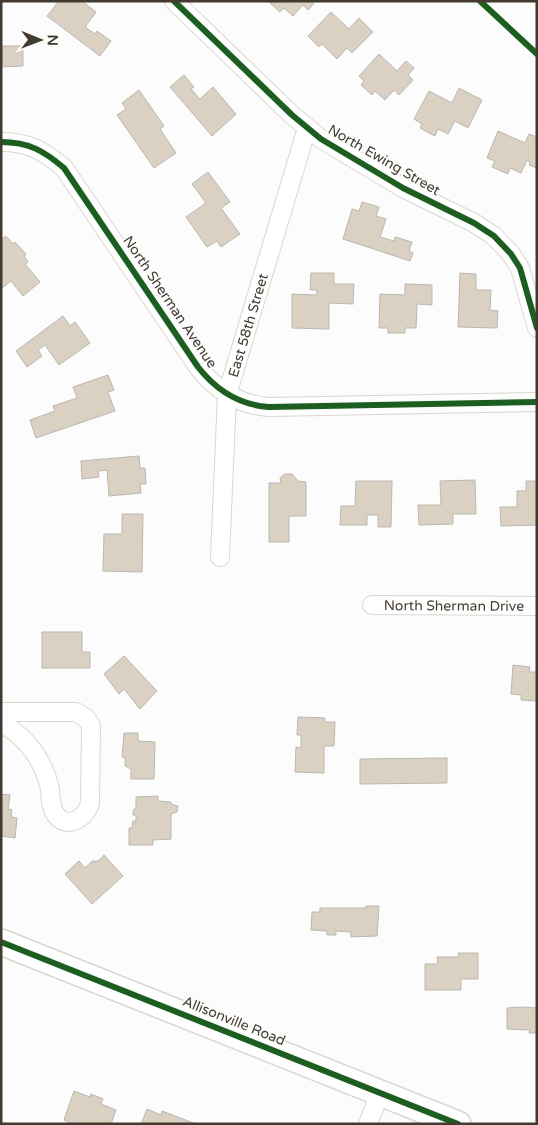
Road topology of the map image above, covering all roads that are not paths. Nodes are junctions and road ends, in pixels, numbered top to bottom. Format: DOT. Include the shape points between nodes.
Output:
graph roads {
  1 [pos="174,1"];
  2 [pos="307,128"];
  3 [pos="1,142"];
  4 [pos="537,328"];
  5 [pos="227,394"];
  6 [pos="537,402"];
  7 [pos="220,557"];
  8 [pos="372,606"];
  9 [pos="537,606"];
  10 [pos="1,712"];
  11 [pos="1,723"];
  12 [pos="1,942"];
  13 [pos="380,1093"];
  14 [pos="368,1124"];
  15 [pos="458,1124"];
  1 -- 2 [label="street, North Ewing Street"];
  2 -- 4 [label="street, North Ewing Street" via="336,150 494,236 520,268"];
  2 -- 5 [label="street, East 58th Street"];
  3 -- 5 [label="street, North Sherman Avenue" via="34,146 64,168 198,368"];
  5 -- 6 [label="street, North Sherman Avenue" via="269,407"];
  5 -- 7 [label="street, East 58th Street"];
  8 -- 9 [label="street, North Sherman Drive"];
  10 -- 11 [label="street" via="76,712 88,720 91,726 90,803 80,818 69,822 58,817 52,807 43,766 18,734"];
  12 -- 13 [label="main road, Allisonville Road"];
  13 -- 14 [label="street"];
  13 -- 15 [label="main road, Allisonville Road"];
}
